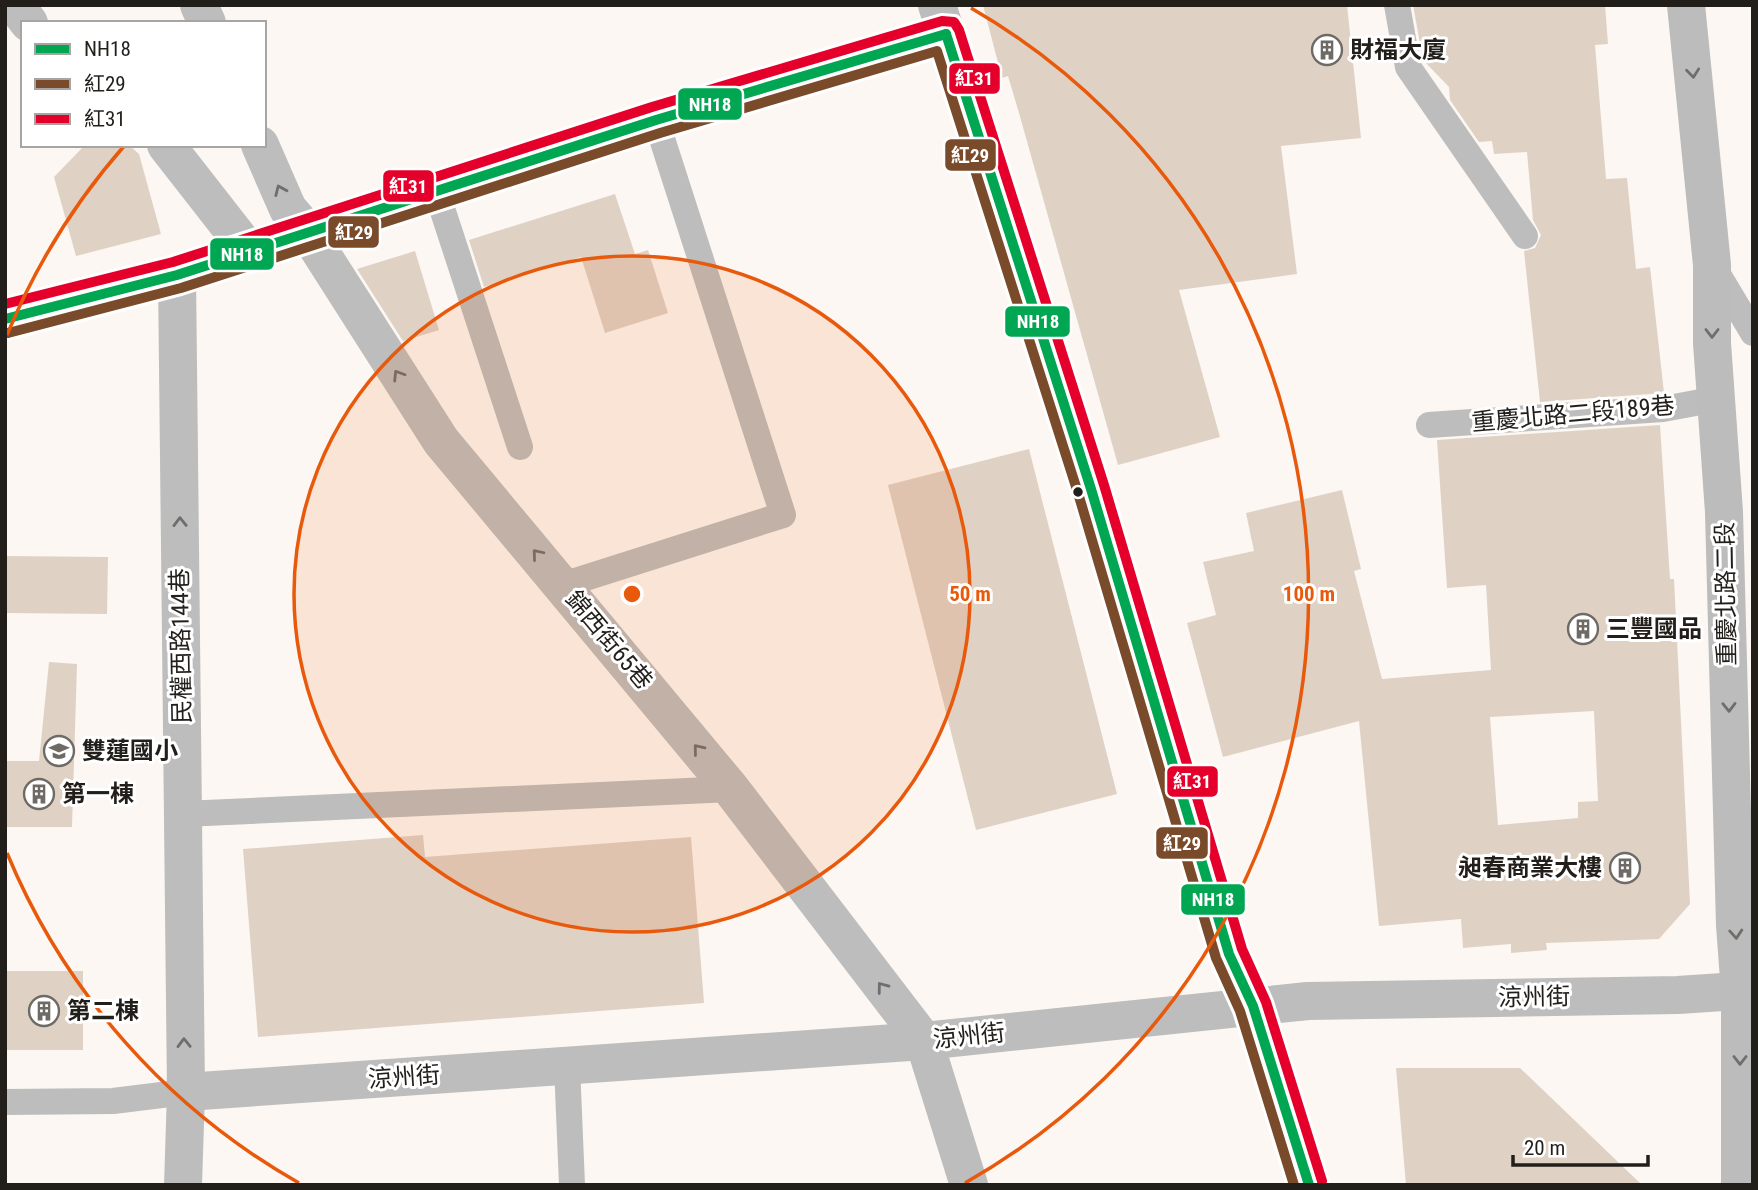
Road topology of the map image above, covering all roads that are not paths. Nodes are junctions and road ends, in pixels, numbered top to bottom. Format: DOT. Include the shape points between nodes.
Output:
graph roads {
  1 [pos="15,5"];
  2 [pos="199,5"];
  3 [pos="1397,5"];
  4 [pos="1686,5"];
  5 [pos="941,20"];
  6 [pos="27,21"];
  7 [pos="206,21"];
  8 [pos="656,120"];
  9 [pos="168,147"];
  10 [pos="261,147"];
  11 [pos="436,190"];
  12 [pos="307,231"];
  13 [pos="1525,236"];
  14 [pos="248,250"];
  15 [pos="1712,265"];
  16 [pos="177,275"];
  17 [pos="5,319"];
  18 [pos="1753,333"];
  19 [pos="1717,399"];
  20 [pos="1429,425"];
  21 [pos="520,447"];
  22 [pos="563,585"];
  23 [pos="731,789"];
  24 [pos="183,814"];
  25 [pos="1749,985"];
  26 [pos="1254,1006"];
  27 [pos="924,1041"];
  28 [pos="567,1065"];
  29 [pos="186,1092"];
  30 [pos="5,1102"];
  31 [pos="183,1185"];
  32 [pos="572,1185"];
  33 [pos="969,1185"];
  34 [pos="1309,1185"];
  35 [pos="1740,1185"];
  1 -- 6 [label="street"];
  2 -- 7 [label="street"];
  3 -- 13 [label="lane" via="1408,67"];
  4 -- 15 [label="street, 重慶北路二段, one-way"];
  5 -- 8 [label="street"];
  5 -- 26 [label="street" via="1087,476 1229,954"];
  8 -- 11 [label="street"];
  8 -- 22 [label="lane" via="783,515"];
  9 -- 14 [label="street"];
  12 -- 10 [label="street, 錦西街65巷, one-way" via="288,209"];
  11 -- 12 [label="street"];
  11 -- 21 [label="lane"];
  12 -- 14 [label="street"];
  22 -- 12 [label="street, 錦西街65巷, one-way" via="441,441"];
  14 -- 16 [label="street"];
  15 -- 18 [label="lane"];
  15 -- 19 [label="street, 重慶北路二段, one-way"];
  16 -- 17 [label="street"];
  24 -- 16 [label="street, 民權西路144巷, one-way"];
  19 -- 20 [label="lane, 重慶北路二段189巷" via="1663,409"];
  19 -- 25 [label="street, 重慶北路二段, one-way" via="1735,925"];
  23 -- 22 [label="street, 錦西街65巷, one-way"];
  23 -- 24 [label="lane"];
  27 -- 23 [label="street, 錦西街65巷, one-way"];
  29 -- 24 [label="street, 民權西路144巷, one-way"];
  25 -- 26 [label="street, 涼州街"];
  25 -- 35 [label="street, 重慶北路二段, one-way"];
  26 -- 27 [label="street, 涼州街"];
  26 -- 34 [label="street"];
  27 -- 28 [label="street, 涼州街"];
  27 -- 33 [label="street"];
  28 -- 29 [label="street, 涼州街"];
  28 -- 32 [label="lane"];
  29 -- 30 [label="lane" via="113,1101"];
  29 -- 31 [label="street, 民權西路144巷"];
}
